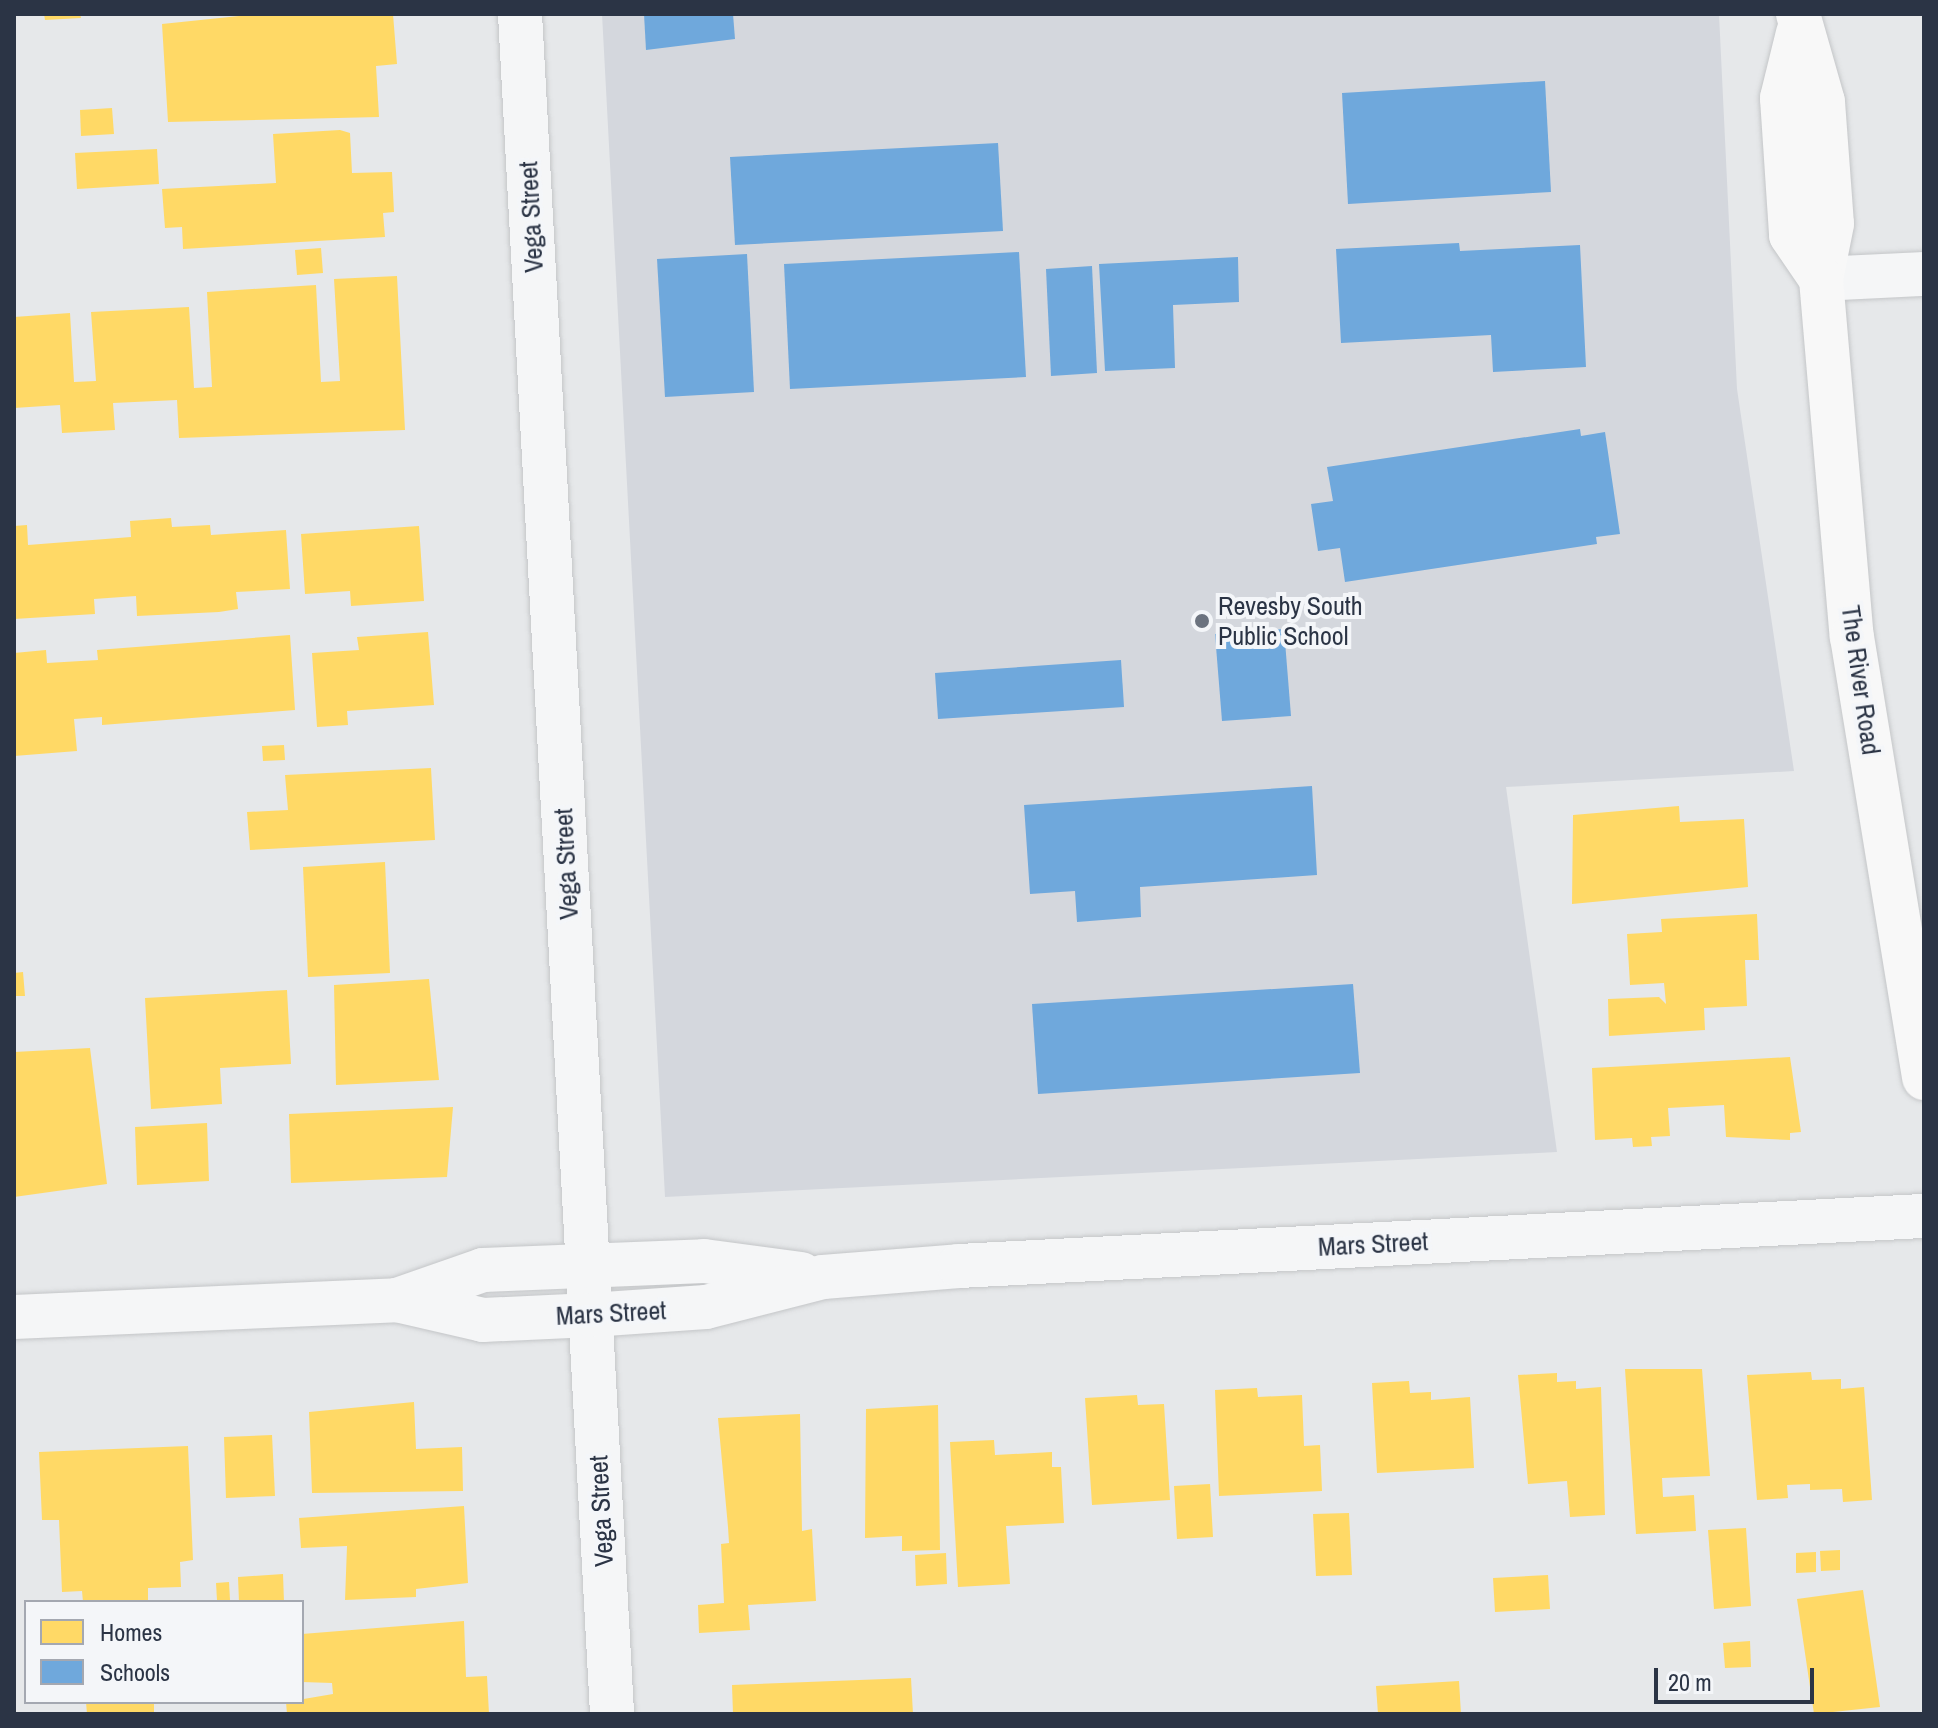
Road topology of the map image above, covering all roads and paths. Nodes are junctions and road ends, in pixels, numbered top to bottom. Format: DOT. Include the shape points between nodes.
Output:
graph roads {
  1 [pos="520,14"];
  2 [pos="1798,24"];
  3 [pos="1924,274"];
  4 [pos="1821,279"];
  5 [pos="1924,1078"];
  6 [pos="1924,1216"];
  7 [pos="587,1266"];
  8 [pos="823,1277"];
  9 [pos="397,1300"];
  10 [pos="591,1315"];
  11 [pos="14,1317"];
  12 [pos="612,1714"];
  1 -- 7 [label="street, Vega Street"];
  2 -- 4 [label="main road, The River Road" via="1823,102 1832,224"];
  3 -- 4 [label="street"];
  4 -- 5 [label="main road, The River Road" via="1852,637"];
  6 -- 8 [label="street, Mars Street"];
  7 -- 8 [label="street, Mars Street" via="704,1261"];
  7 -- 9 [label="street, Mars Street" via="483,1270"];
  7 -- 10 [label="street, Vega Street"];
  8 -- 10 [label="street, Mars Street" via="706,1307"];
  9 -- 10 [label="street, Mars Street" via="483,1320"];
  9 -- 11 [label="street, Mars Street"];
  10 -- 12 [label="street, Vega Street"];
}
